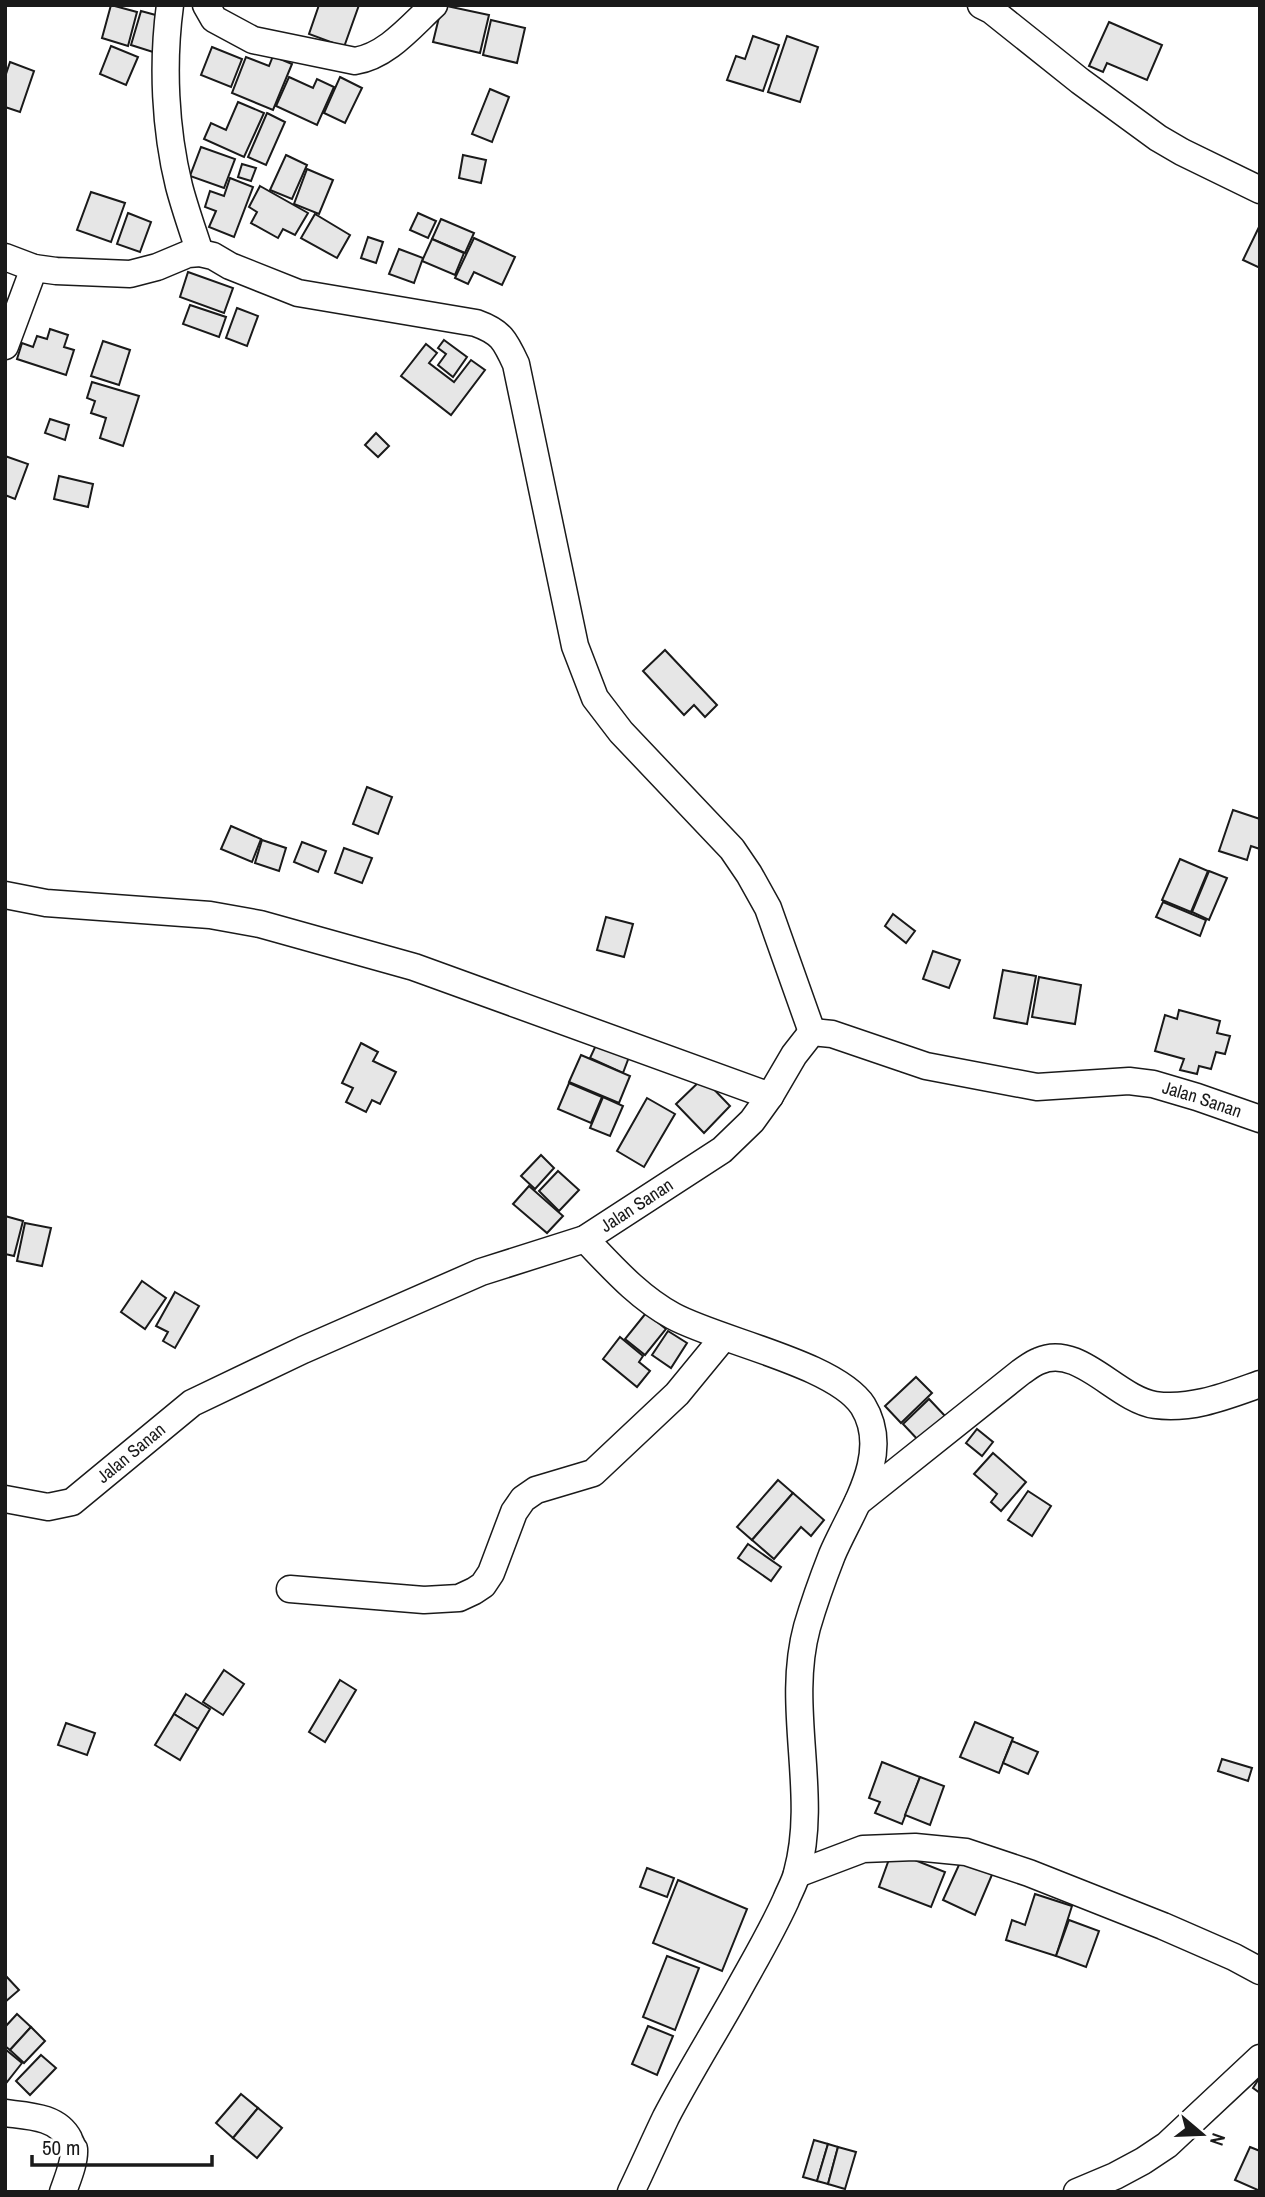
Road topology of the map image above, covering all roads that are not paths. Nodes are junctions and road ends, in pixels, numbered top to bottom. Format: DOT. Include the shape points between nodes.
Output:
graph roads {
  1 [pos="170,5"];
  2 [pos="206,5"];
  3 [pos="434,5"];
  4 [pos="989,7"];
  5 [pos="1260,190"];
  6 [pos="200,253"];
  7 [pos="5,257"];
  8 [pos="34,268"];
  9 [pos="5,346"];
  10 [pos="5,895"];
  11 [pos="812,1032"];
  12 [pos="770,1096"];
  13 [pos="1260,1119"];
  14 [pos="585,1239"];
  15 [pos="723,1338"];
  16 [pos="1260,1384"];
  17 [pos="5,1499"];
  18 [pos="858,1502"];
  19 [pos="290,1589"];
  20 [pos="797,1874"];
  21 [pos="1260,1971"];
  22 [pos="1260,2058"];
  23 [pos="5,2113"];
  24 [pos="63,2192"];
  25 [pos="631,2192"];
  26 [pos="1077,2192"];
  1 -- 6 [label="street" via="166,33 170,133 179,186"];
  2 -- 3 [label="street" via="214,19 253,40 355,61 380,53"];
  4 -- 5 [label="street" via="1158,138"];
  6 -- 8 [label="street" via="130,274"];
  6 -- 11 [label="street" via="298,293 475,323 493,329 505,340 516,363 576,646 595,698 621,732 732,849 749,874 768,908"];
  7 -- 8 [label="street"];
  8 -- 9 [label="street"];
  10 -- 12 [label="street" via="260,924 414,967"];
  11 -- 12 [label="street, Jalan Sanan"];
  11 -- 13 [label="street, Jalan Sanan" via="832,1034 926,1066 1037,1087 1129,1081 1153,1084"];
  12 -- 14 [label="street, Jalan Sanan" via="722,1150"];
  14 -- 15 [label="street" via="640,1295 673,1317"];
  14 -- 17 [label="street, Jalan Sanan" via="481,1272 192,1403 72,1502 48,1507"];
  15 -- 18 [label="street" via="807,1367 839,1385 864,1407 873,1433 872,1464"];
  15 -- 19 [label="street" via="677,1394 593,1473 536,1490 523,1499 491,1573 474,1591 459,1598 424,1600"];
  16 -- 18 [label="street" via="1184,1407 1153,1405 1122,1392 1068,1358 1041,1359"];
  18 -- 20 [label="street" via="833,1553 806,1630 799,1708 805,1814"];
  20 -- 21 [label="street" via="863,1849 967,1852 1163,1926"];
  20 -- 25 [label="street" via="775,1925 667,2117"];
  22 -- 26 [label="street" via="1167,2146"];
  23 -- 24 [label="street" via="52,2122 65,2133 74,2148"];
}
